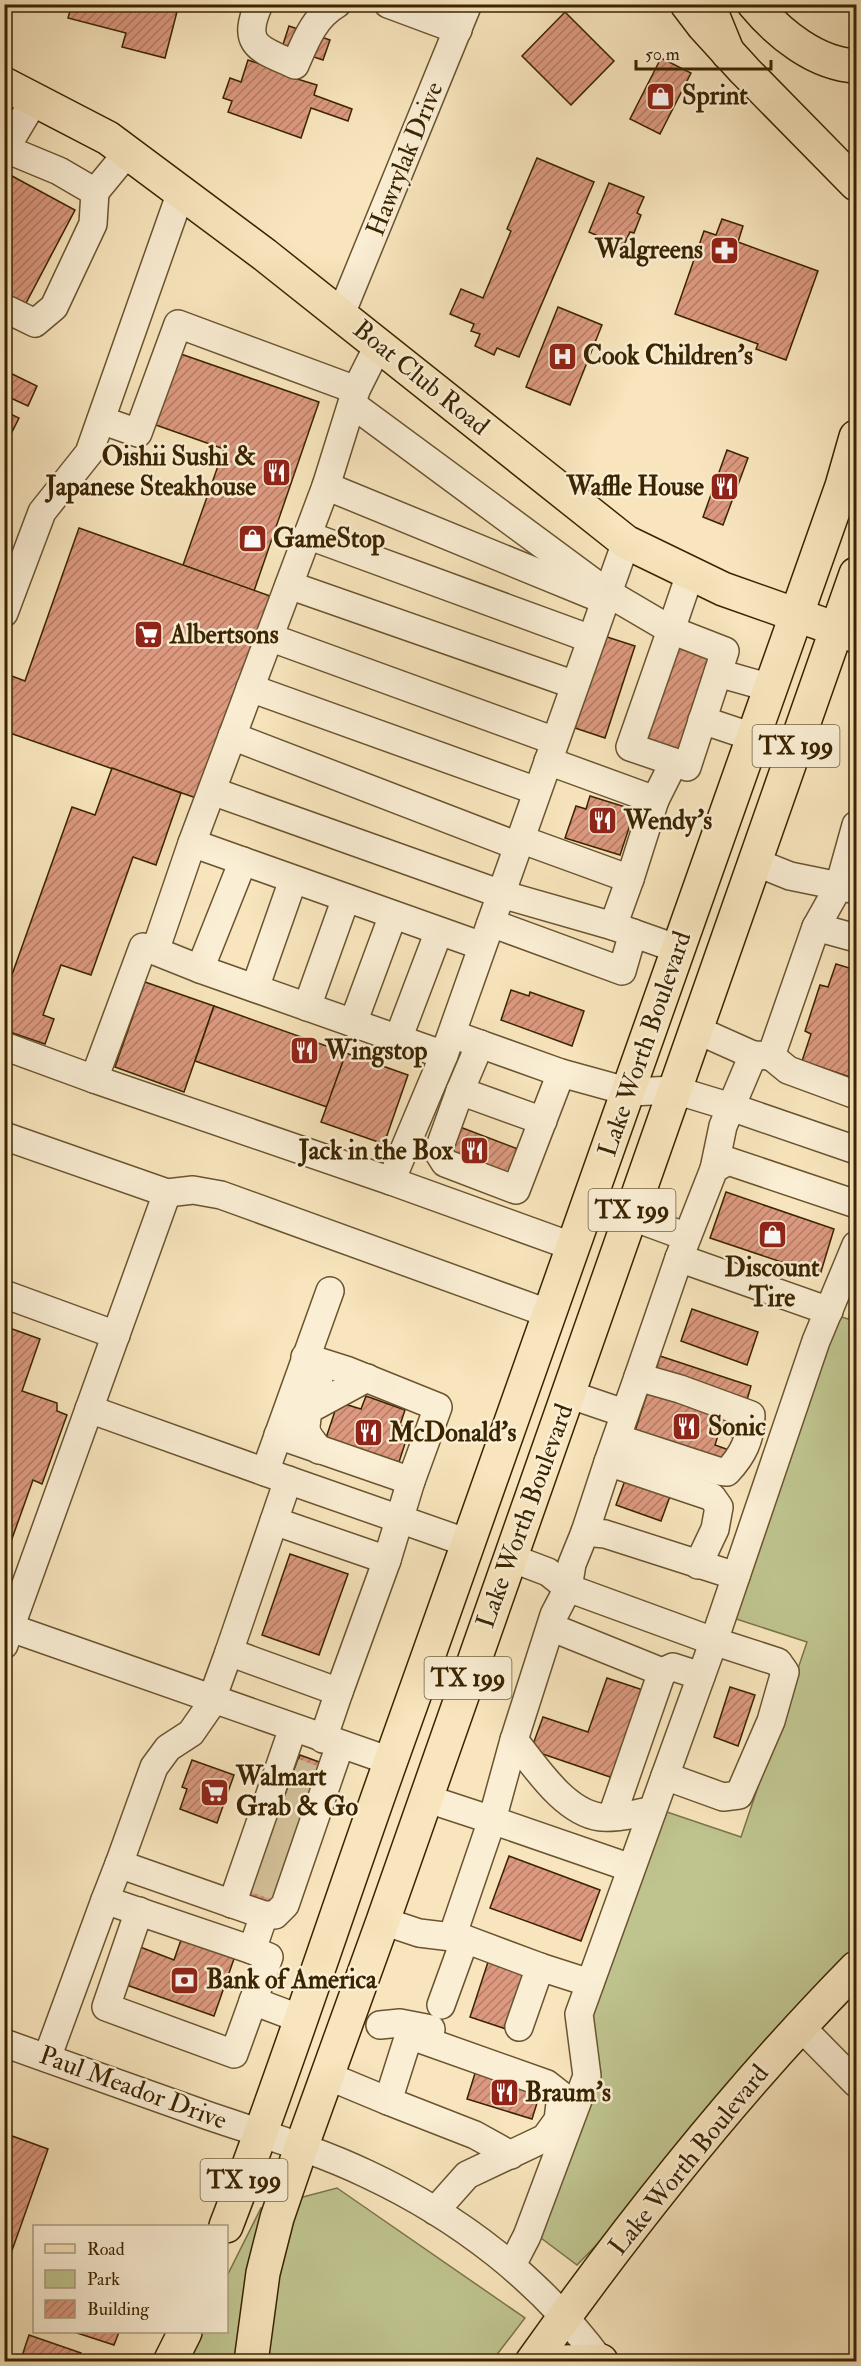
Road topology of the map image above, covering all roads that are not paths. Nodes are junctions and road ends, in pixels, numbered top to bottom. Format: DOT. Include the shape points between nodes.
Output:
graph roads {
  1 [pos="259,4"];
  2 [pos="337,4"];
  3 [pos="388,4"];
  4 [pos="687,4"];
  5 [pos="708,4"];
  6 [pos="754,4"];
  7 [pos="461,12"];
  8 [pos="728,53"];
  9 [pos="856,66"];
  10 [pos="4,84"];
  11 [pos="35,99"];
  12 [pos="5,150"];
  13 [pos="128,152"];
  14 [pos="856,184"];
  15 [pos="95,192"];
  16 [pos="182,192"];
  17 [pos="4,308"];
  18 [pos="341,314"];
  19 [pos="379,344"];
  20 [pos="354,397"];
  21 [pos="101,420"];
  22 [pos="856,437"];
  23 [pos="326,486"];
  24 [pos="307,535"];
  25 [pos="626,542"];
  26 [pos="690,574"];
  27 [pos="856,574"];
  28 [pos="289,585"];
  29 [pos="606,597"];
  30 [pos="4,613"];
  31 [pos="797,615"];
  32 [pos="671,630"];
  33 [pos="847,632"];
  34 [pos="269,637"];
  35 [pos="591,639"];
  36 [pos="718,673"];
  37 [pos="575,685"];
  38 [pos="250,687"];
  39 [pos="771,688"];
  40 [pos="702,720"];
  41 [pos="232,736"];
  42 [pos="753,737"];
  43 [pos="552,751"];
  44 [pos="674,762"];
  45 [pos="212,791"];
  46 [pos="537,791"];
  47 [pos="655,800"];
  48 [pos="856,825"];
  49 [pos="519,842"];
  50 [pos="192,843"];
  51 [pos="243,861"];
  52 [pos="755,862"];
  53 [pos="293,879"];
  54 [pos="630,879"];
  55 [pos="848,888"];
  56 [pos="501,894"];
  57 [pos="346,898"];
  58 [pos="393,915"];
  59 [pos="816,927"];
  60 [pos="623,930"];
  61 [pos="439,931"];
  62 [pos="487,935"];
  63 [pos="856,938"];
  64 [pos="678,949"];
  65 [pos="155,951"];
  66 [pos="200,969"];
  67 [pos="255,988"];
  68 [pos="307,1006"];
  69 [pos="353,1023"];
  70 [pos="697,1030"];
  71 [pos="398,1039"];
  72 [pos="448,1044"];
  73 [pos="480,1044"];
  74 [pos="4,1046"];
  75 [pos="762,1055"];
  76 [pos="561,1074"];
  77 [pos="94,1079"];
  78 [pos="675,1090"];
  79 [pos="460,1091"];
  80 [pos="630,1092"];
  81 [pos="856,1095"];
  82 [pos="731,1107"];
  83 [pos="543,1121"];
  84 [pos="4,1136"];
  85 [pos="856,1150"];
  86 [pos="714,1169"];
  87 [pos="391,1181"];
  88 [pos="516,1190"];
  89 [pos="167,1193"];
  90 [pos="856,1204"];
  91 [pos="630,1216"];
  92 [pos="509,1224"];
  93 [pos="856,1245"];
  94 [pos="574,1247"];
  95 [pos="683,1248"];
  96 [pos="330,1291"];
  97 [pos="4,1294"];
  98 [pos="829,1311"];
  99 [pos="550,1314"];
  100 [pos="116,1335"];
  101 [pos="305,1357"];
  102 [pos="357,1374"];
  103 [pos="638,1377"];
  104 [pos="568,1395"];
  105 [pos="89,1409"];
  106 [pos="751,1415"];
  107 [pos="787,1427"];
  108 [pos="278,1435"];
  109 [pos="616,1438"];
  110 [pos="313,1440"];
  111 [pos="276,1476"];
  112 [pos="411,1481"];
  113 [pos="488,1488"];
  114 [pos="399,1518"];
  115 [pos="274,1521"];
  116 [pos="585,1532"];
  117 [pos="468,1543"];
  118 [pos="511,1558"];
  119 [pos="387,1560"];
  120 [pos="698,1565"];
  121 [pos="736,1576"];
  122 [pos="568,1588"];
  123 [pos="496,1599"];
  124 [pos="559,1623"];
  125 [pos="8,1636"];
  126 [pos="714,1641"];
  127 [pos="229,1652"];
  128 [pos="584,1660"];
  129 [pos="662,1672"];
  130 [pos="701,1676"];
  131 [pos="339,1692"];
  132 [pos="212,1699"];
  133 [pos="293,1728"];
  134 [pos="514,1740"];
  135 [pos="332,1742"];
  136 [pos="390,1761"];
  137 [pos="665,1776"];
  138 [pos="425,1797"];
  139 [pos="652,1811"];
  140 [pos="612,1816"];
  141 [pos="492,1820"];
  142 [pos="285,1829"];
  143 [pos="119,1864"];
  144 [pos="631,1868"];
  145 [pos="105,1900"];
  146 [pos="232,1904"];
  147 [pos="139,1911"];
  148 [pos="264,1915"];
  149 [pos="383,1921"];
  150 [pos="458,1938"];
  151 [pos="252,1950"];
  152 [pos="540,1967"];
  153 [pos="856,1968"];
  154 [pos="590,1983"];
  155 [pos="253,2001"];
  156 [pos="441,2005"];
  157 [pos="350,2014"];
  158 [pos="301,2019"];
  159 [pos="380,2025"];
  160 [pos="519,2026"];
  161 [pos="800,2026"];
  162 [pos="409,2035"];
  163 [pos="4,2043"];
  164 [pos="47,2058"];
  165 [pos="328,2076"];
  166 [pos="856,2083"];
  167 [pos="580,2092"];
  168 [pos="388,2101"];
  169 [pos="262,2134"];
  170 [pos="301,2148"];
  171 [pos="512,2155"];
  172 [pos="435,2211"];
  173 [pos="226,2225"];
  174 [pos="512,2265"];
  175 [pos="565,2316"];
  176 [pos="184,2333"];
  177 [pos="170,2361"];
  178 [pos="251,2361"];
  179 [pos="532,2361"];
  180 [pos="564,2361"];
  181 [pos="601,2361"];
  1 -- 2 [label="street" via="250,29 254,41 263,50 294,65 312,29"];
  3 -- 7 [label="street"];
  4 -- 8 [label="main road"];
  5 -- 8 [label="main road"];
  6 -- 9 [label="main road" via="793,41 819,56"];
  7 -- 18 [label="street, Hawrylak Drive"];
  8 -- 14 [label="main road"];
  10 -- 11 [label="main road, Boat Club Road"];
  11 -- 12 [label="street"];
  11 -- 13 [label="main road, Boat Club Road"];
  12 -- 15 [label="street" via="59,171"];
  13 -- 15 [label="street"];
  13 -- 16 [label="main road, Boat Club Road"];
  15 -- 17 [label="street" via="93,224 54,307 35,323"];
  16 -- 18 [label="main road, Boat Club Road"];
  16 -- 21 [label="street"];
  18 -- 19 [label="main road, Boat Club Road"];
  19 -- 20 [label="street"];
  19 -- 25 [label="main road, Boat Club Road"];
  20 -- 21 [label="street" via="178,324 138,433"];
  20 -- 23 [label="street"];
  20 -- 29 [label="street"];
  21 -- 30 [label="street" via="89,453 42,512"];
  22 -- 31 [label="main road, Lake Worth Boulevard / TX 199"];
  23 -- 24 [label="street"];
  23 -- 29 [label="street"];
  24 -- 28 [label="street"];
  24 -- 35 [label="street"];
  25 -- 26 [label="main road, Boat Club Road"];
  25 -- 29 [label="street"];
  26 -- 31 [label="main road, Boat Club Road"];
  26 -- 32 [label="street"];
  27 -- 33 [label="main road, Lake Worth Boulevard / TX 199"];
  28 -- 34 [label="street"];
  28 -- 37 [label="street"];
  29 -- 32 [label="street"];
  29 -- 35 [label="street"];
  31 -- 33 [label="main road, Boat Club Road"];
  31 -- 39 [label="main road, Lake Worth Boulevard / TX 199"];
  32 -- 36 [label="street" via="725,651"];
  32 -- 44 [label="street" via="630,747"];
  33 -- 52 [label="main road, Lake Worth Boulevard / TX 199"];
  34 -- 38 [label="street"];
  34 -- 43 [label="street"];
  35 -- 37 [label="street"];
  36 -- 39 [label="street"];
  36 -- 40 [label="street"];
  37 -- 43 [label="street"];
  38 -- 41 [label="street"];
  38 -- 46 [label="street"];
  39 -- 42 [label="main road, Lake Worth Boulevard / TX 199"];
  40 -- 42 [label="street"];
  40 -- 44 [label="street" via="687,766"];
  41 -- 45 [label="street"];
  41 -- 49 [label="street"];
  42 -- 64 [label="main road, Lake Worth Boulevard / TX 199"];
  43 -- 46 [label="street"];
  43 -- 47 [label="street"];
  44 -- 47 [label="street"];
  45 -- 50 [label="street"];
  45 -- 56 [label="street"];
  46 -- 49 [label="street"];
  47 -- 54 [label="street"];
  48 -- 55 [label="street"];
  49 -- 54 [label="street"];
  49 -- 56 [label="street"];
  50 -- 51 [label="street"];
  50 -- 65 [label="street"];
  51 -- 53 [label="street"];
  51 -- 66 [label="street"];
  52 -- 55 [label="street" via="790,876"];
  52 -- 70 [label="main road, Lake Worth Boulevard / TX 199"];
  53 -- 57 [label="street"];
  53 -- 67 [label="street"];
  54 -- 60 [label="street"];
  55 -- 59 [label="street"];
  56 -- 60 [label="street"];
  56 -- 62 [label="street"];
  57 -- 58 [label="street"];
  57 -- 68 [label="street"];
  58 -- 61 [label="street"];
  58 -- 69 [label="street"];
  59 -- 63 [label="street"];
  59 -- 75 [label="street"];
  60 -- 62 [label="street" via="622,971"];
  60 -- 64 [label="street"];
  61 -- 62 [label="street"];
  61 -- 71 [label="street"];
  62 -- 72 [label="street"];
  64 -- 80 [label="main road, Lake Worth Boulevard / TX 199"];
  65 -- 66 [label="street"];
  65 -- 77 [label="street" via="143,947"];
  66 -- 67 [label="street"];
  67 -- 68 [label="street"];
  68 -- 69 [label="street"];
  69 -- 71 [label="street"];
  70 -- 75 [label="street"];
  70 -- 78 [label="main road, Lake Worth Boulevard / TX 199"];
  71 -- 72 [label="street"];
  72 -- 73 [label="street"];
  72 -- 87 [label="street"];
  73 -- 76 [label="street"];
  73 -- 79 [label="street"];
  74 -- 77 [label="street"];
  75 -- 81 [label="street" via="788,1070"];
  75 -- 82 [label="street"];
  76 -- 80 [label="street"];
  76 -- 83 [label="street"];
  77 -- 87 [label="street"];
  78 -- 80 [label="street"];
  78 -- 82 [label="street"];
  78 -- 91 [label="main road, Lake Worth Boulevard / TX 199"];
  79 -- 83 [label="street"];
  79 -- 88 [label="street" via="438,1152 445,1163"];
  80 -- 94 [label="main road, Lake Worth Boulevard / TX 199"];
  82 -- 85 [label="street"];
  82 -- 86 [label="street"];
  83 -- 88 [label="street"];
  84 -- 89 [label="street"];
  86 -- 90 [label="street" via="728,1161"];
  86 -- 95 [label="street"];
  87 -- 92 [label="street"];
  88 -- 92 [label="street"];
  89 -- 99 [label="street" via="194,1190 221,1195"];
  89 -- 100 [label="street"];
  91 -- 95 [label="street"];
  91 -- 104 [label="main road, Lake Worth Boulevard / TX 199"];
  92 -- 94 [label="street"];
  93 -- 98 [label="street"];
  94 -- 99 [label="main road, Lake Worth Boulevard / TX 199"];
  95 -- 98 [label="street"];
  95 -- 103 [label="street"];
  96 -- 101 [label="street"];
  97 -- 100 [label="street"];
  98 -- 107 [label="street"];
  99 -- 113 [label="main road, Lake Worth Boulevard / TX 199"];
  100 -- 105 [label="street"];
  101 -- 102 [label="street"];
  101 -- 108 [label="street"];
  102 -- 110 [label="street" via="308,1410"];
  102 -- 112 [label="street" via="438,1407"];
  103 -- 106 [label="street"];
  103 -- 109 [label="street"];
  104 -- 109 [label="street"];
  104 -- 118 [label="main road, Lake Worth Boulevard / TX 199"];
  105 -- 111 [label="street"];
  105 -- 125 [label="street"];
  106 -- 107 [label="street"];
  106 -- 109 [label="street" via="751,1433 740,1459 727,1472"];
  107 -- 121 [label="street"];
  108 -- 110 [label="street"];
  108 -- 111 [label="street"];
  109 -- 116 [label="street"];
  109 -- 120 [label="street" via="712,1497 719,1507 715,1529"];
  110 -- 112 [label="street"];
  111 -- 114 [label="street"];
  111 -- 115 [label="street"];
  112 -- 114 [label="street"];
  113 -- 117 [label="main road, Lake Worth Boulevard / TX 199"];
  113 -- 118 [label="main road" via="493,1532 498,1545"];
  114 -- 117 [label="street"];
  114 -- 119 [label="street"];
  115 -- 119 [label="street"];
  115 -- 127 [label="street"];
  116 -- 120 [label="street" via="605,1534"];
  116 -- 122 [label="street" via="572,1564"];
  117 -- 123 [label="main road" via="486,1559"];
  117 -- 136 [label="main road, Lake Worth Boulevard / TX 199"];
  118 -- 122 [label="street" via="548,1572"];
  118 -- 123 [label="main road, Lake Worth Boulevard / TX 199"];
  119 -- 131 [label="street"];
  120 -- 121 [label="street"];
  121 -- 126 [label="street"];
  122 -- 124 [label="street"];
  122 -- 126 [label="street"];
  123 -- 138 [label="main road, Lake Worth Boulevard / TX 199"];
  124 -- 128 [label="street" via="574,1651"];
  124 -- 129 [label="street"];
  124 -- 134 [label="street"];
  125 -- 132 [label="street"];
  126 -- 130 [label="street"];
  126 -- 137 [label="street" via="778,1662 785,1672 771,1721 739,1795 723,1797"];
  127 -- 131 [label="street"];
  127 -- 132 [label="street"];
  129 -- 130 [label="street" via="673,1667"];
  129 -- 140 [label="street"];
  130 -- 137 [label="street"];
  131 -- 135 [label="street"];
  132 -- 133 [label="street"];
  132 -- 143 [label="street" via="191,1734 168,1748 154,1767"];
  133 -- 135 [label="street"];
  133 -- 142 [label="street"];
  134 -- 140 [label="street" via="573,1808 600,1817"];
  134 -- 141 [label="street"];
  135 -- 136 [label="street"];
  135 -- 142 [label="street"];
  136 -- 158 [label="main road, Lake Worth Boulevard / TX 199"];
  137 -- 139 [label="street"];
  138 -- 141 [label="street"];
  138 -- 149 [label="main road, Lake Worth Boulevard / TX 199"];
  139 -- 140 [label="street"];
  139 -- 144 [label="street"];
  141 -- 144 [label="street"];
  141 -- 150 [label="street"];
  142 -- 146 [label="street"];
  142 -- 148 [label="street" via="285,1905 274,1915"];
  143 -- 145 [label="street"];
  143 -- 146 [label="street"];
  144 -- 154 [label="street"];
  145 -- 147 [label="street"];
  145 -- 164 [label="street"];
  146 -- 148 [label="street"];
  147 -- 151 [label="street"];
  147 -- 155 [label="street" via="106,2007 234,2054"];
  148 -- 151 [label="street"];
  149 -- 150 [label="street" via="432,1936"];
  149 -- 157 [label="main road, Lake Worth Boulevard / TX 199"];
  150 -- 152 [label="street"];
  150 -- 156 [label="street"];
  151 -- 155 [label="street" via="269,1957"];
  152 -- 154 [label="street"];
  152 -- 160 [label="street"];
  153 -- 161 [label="main road, Lake Worth Boulevard"];
  154 -- 167 [label="street" via="579,2014 586,2076"];
  155 -- 158 [label="street"];
  157 -- 159 [label="street"];
  157 -- 165 [label="main road, Lake Worth Boulevard / TX 199"];
  158 -- 169 [label="main road, Lake Worth Boulevard / TX 199"];
  159 -- 162 [label="street"];
  159 -- 167 [label="street" via="400,2023 429,2029 560,2076"];
  161 -- 166 [label="street"];
  161 -- 175 [label="main road, Lake Worth Boulevard" via="696,2147"];
  162 -- 168 [label="street"];
  162 -- 171 [label="street" via="547,2084 561,2095 558,2120 545,2138"];
  163 -- 164 [label="street, Paul Meador Drive"];
  164 -- 169 [label="street, Paul Meador Drive"];
  165 -- 168 [label="street"];
  165 -- 170 [label="main road, Lake Worth Boulevard / TX 199"];
  167 -- 174 [label="street" via="528,2236"];
  168 -- 171 [label="street" via="475,2135"];
  169 -- 170 [label="street, Paul Meador Drive"];
  169 -- 173 [label="main road, Lake Worth Boulevard / TX 199"];
  170 -- 172 [label="street, Paul Meador Drive" via="364,2172"];
  170 -- 178 [label="main road, Lake Worth Boulevard / TX 199" via="263,2273"];
  171 -- 172 [label="street" via="467,2175"];
  172 -- 174 [label="street, Paul Meador Drive"];
  174 -- 175 [label="street, Paul Meador Drive"];
  175 -- 179 [label="main road, Lake Worth Boulevard"];
  175 -- 181 [label="street, Paul Meador Drive"];
  176 -- 177 [label="main road"];
  180 -- 181 [label="main road"];
}
